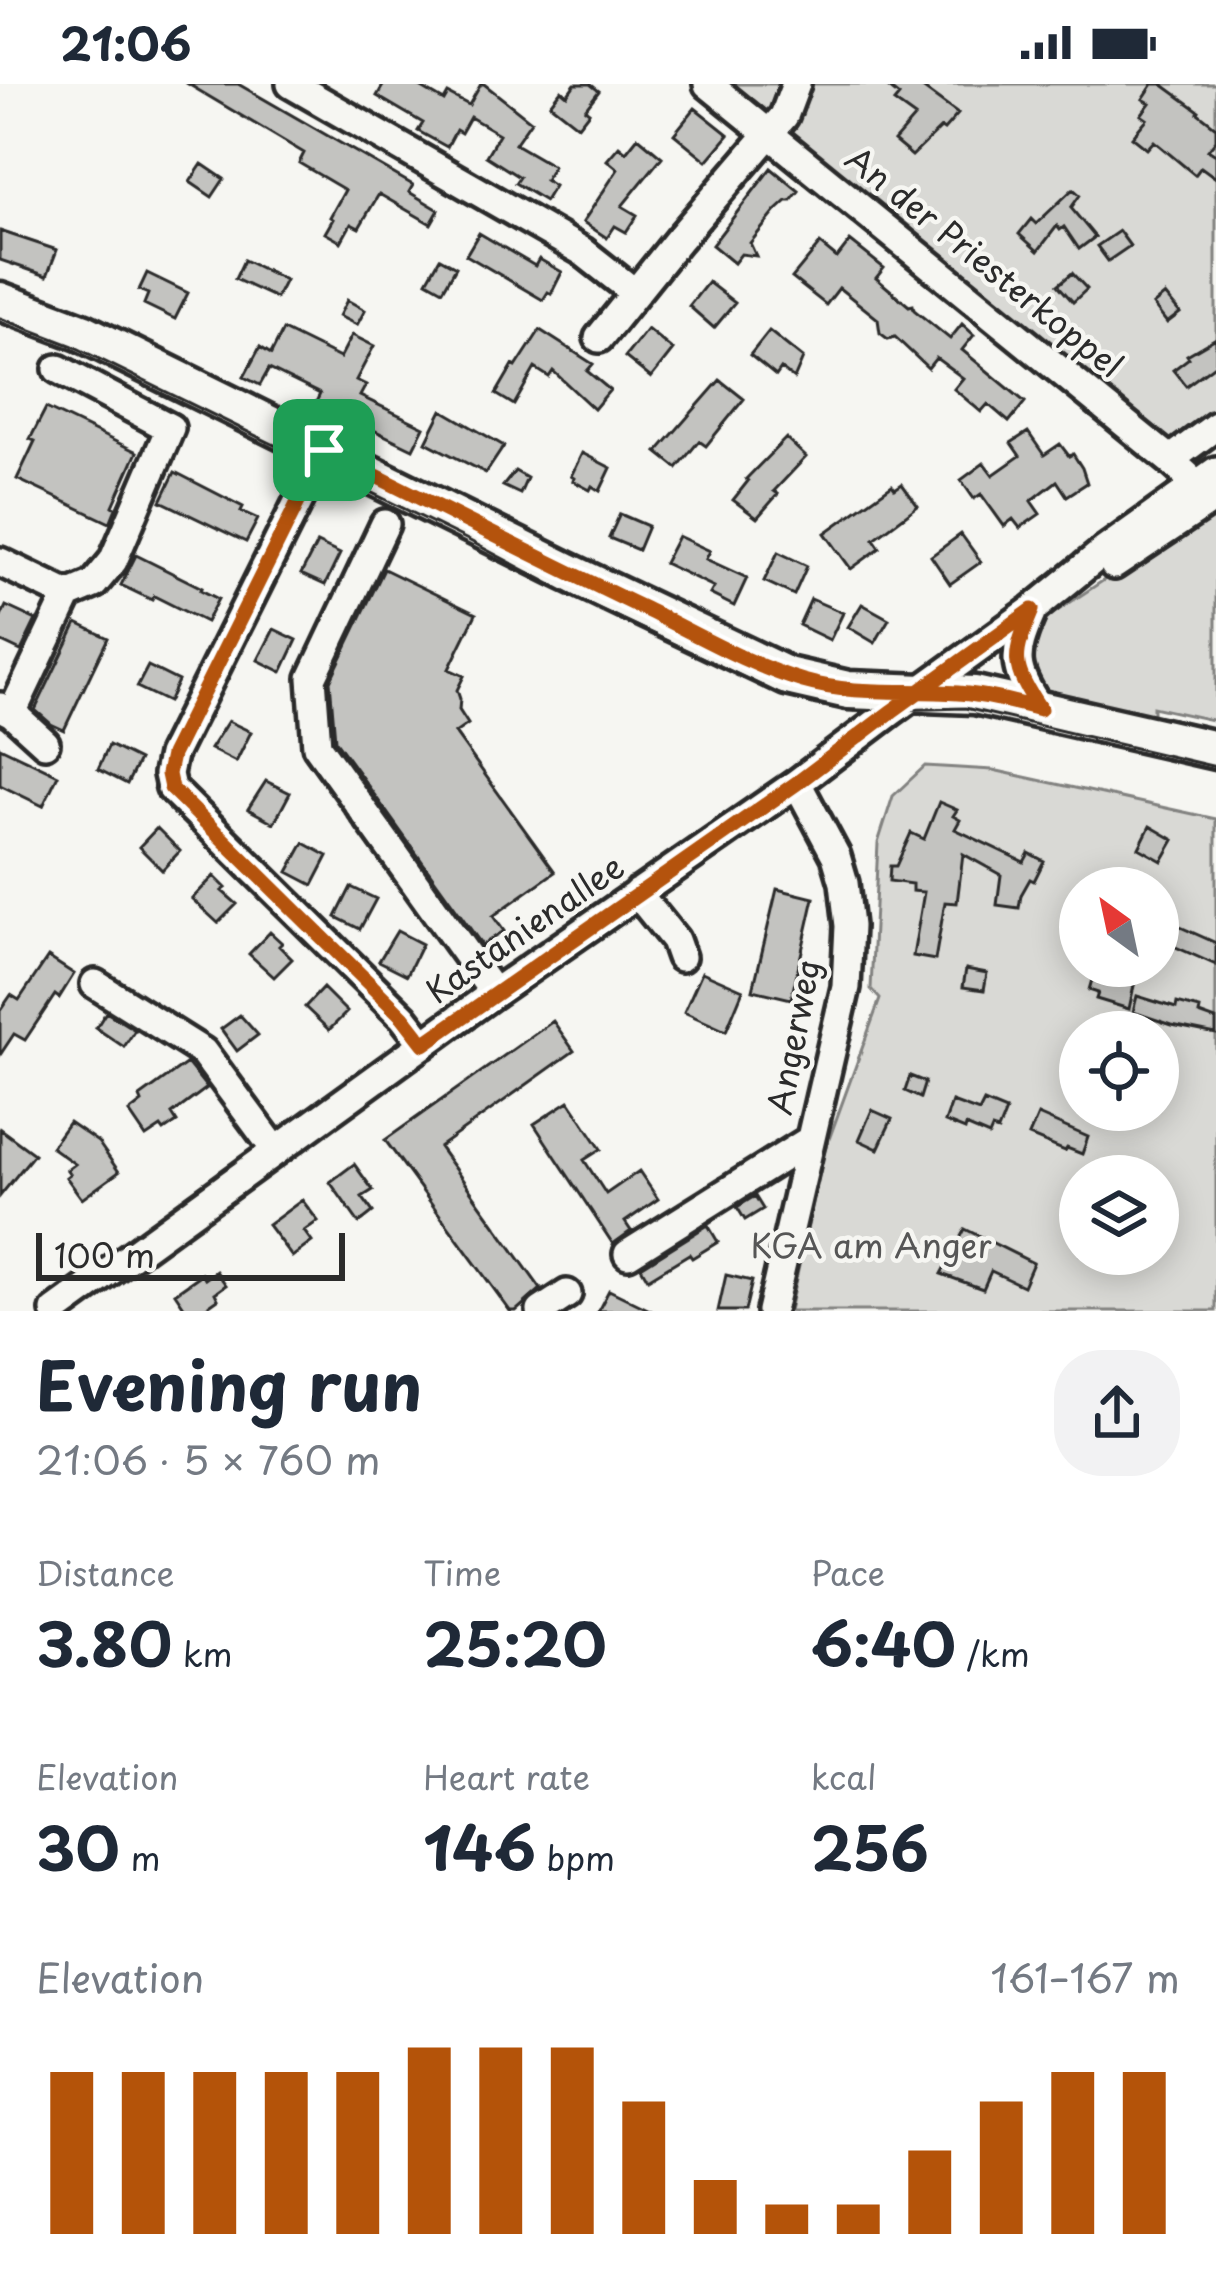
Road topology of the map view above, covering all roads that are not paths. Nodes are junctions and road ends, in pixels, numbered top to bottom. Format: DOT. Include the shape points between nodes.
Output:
graph roads {
  1 [pos="291,84"];
  2 [pos="708,84"];
  3 [pos="796,84"];
  4 [pos="767,133"];
  5 [pos="634,292"];
  6 [pos="0,301"];
  7 [pos="599,338"];
  8 [pos="58,369"];
  9 [pos="1216,426"];
  10 [pos="324,450"];
  11 [pos="1170,460"];
  12 [pos="1211,488"];
  13 [pos="385,524"];
  14 [pos="0,562"];
  15 [pos="68,595"];
  16 [pos="1034,609"];
  17 [pos="918,692"];
  18 [pos="1040,709"];
  19 [pos="6,710"];
  20 [pos="45,743"];
  21 [pos="1216,750"];
  22 [pos="797,783"];
  23 [pos="637,893"];
  24 [pos="681,957"];
  25 [pos="95,984"];
  26 [pos="494,993"];
  27 [pos="424,1044"];
  28 [pos="810,1140"];
  29 [pos="276,1151"];
  30 [pos="628,1254"];
  31 [pos="567,1294"];
  32 [pos="55,1311"];
  33 [pos="541,1311"];
  34 [pos="771,1311"];
  1 -- 5 [label="street" via="582,251"];
  2 -- 4 [label="street, An der Priesterkoppel"];
  3 -- 4 [label="street"];
  4 -- 5 [label="street"];
  4 -- 11 [label="street, An der Priesterkoppel"];
  5 -- 7 [label="street"];
  6 -- 10 [label="main road" via="82,332"];
  8 -- 15 [label="street" via="170,428 112,561 94,584"];
  9 -- 11 [label="street"];
  10 -- 17 [label="main road" via="787,676 848,690"];
  10 -- 27 [label="street" via="168,774 171,788"];
  11 -- 12 [label="street, An der Priesterkoppel"];
  12 -- 16 [label="street, Kastanienallee" via="1104,550"];
  13 -- 26 [label="street" via="312,678 316,746"];
  14 -- 15 [label="street"];
  15 -- 19 [label="street"];
  16 -- 17 [label="street, Kastanienallee"];
  16 -- 18 [label="street" via="1016,658"];
  17 -- 18 [label="main road"];
  17 -- 22 [label="street, Kastanienallee"];
  18 -- 21 [label="main road"];
  19 -- 20 [label="street"];
  22 -- 23 [label="street, Kastanienallee"];
  22 -- 28 [label="street, Angerweg" via="839,864 849,926 846,987"];
  23 -- 24 [label="street"];
  23 -- 26 [label="street, Kastanienallee"];
  25 -- 29 [label="street" via="203,1052"];
  26 -- 27 [label="street, Kastanienallee"];
  27 -- 29 [label="street, Kastanienallee"];
  28 -- 30 [label="street"];
  28 -- 34 [label="street, Angerweg"];
  29 -- 32 [label="street, Kastanienallee"];
  31 -- 33 [label="street"];
}
